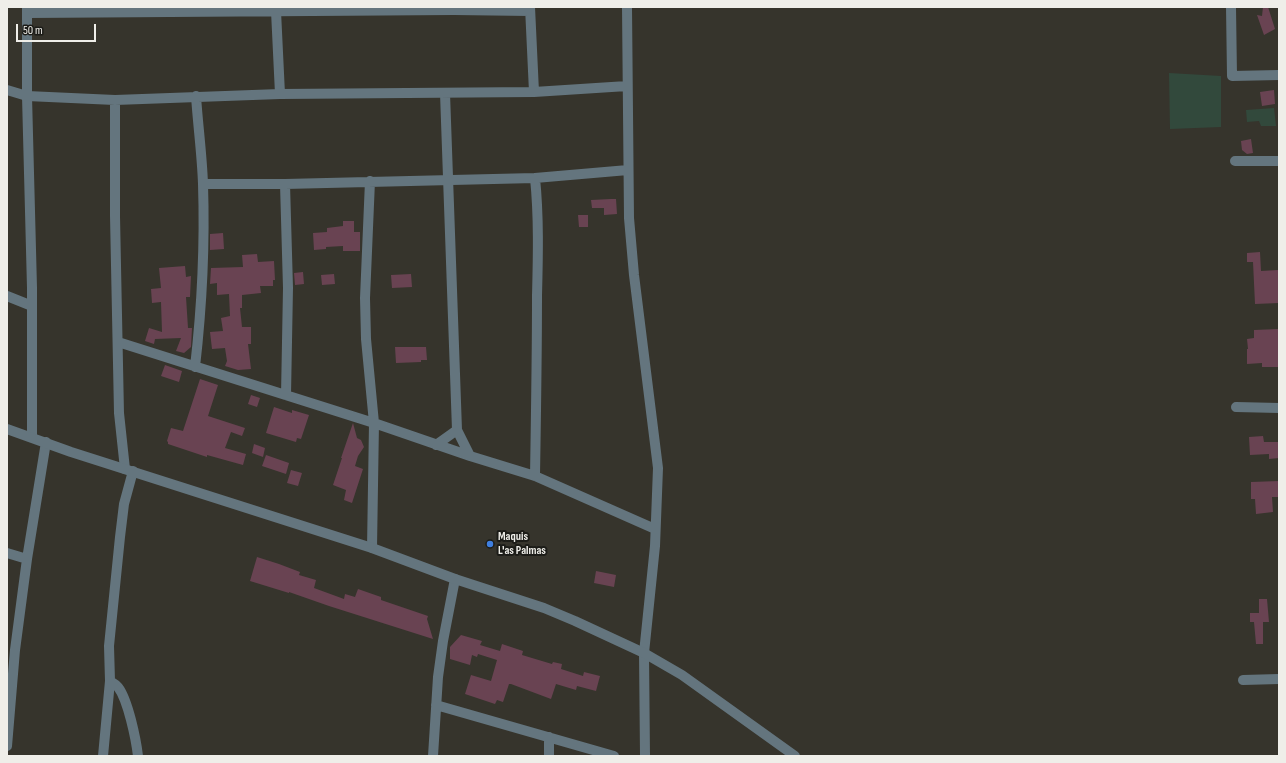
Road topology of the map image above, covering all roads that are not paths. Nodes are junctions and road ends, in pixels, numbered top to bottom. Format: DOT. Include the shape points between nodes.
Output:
graph roads {
  1 [pos="627,7"];
  2 [pos="1231,7"];
  3 [pos="453,8"];
  4 [pos="195,9"];
  5 [pos="366,9"];
  6 [pos="530,9"];
  7 [pos="28,10"];
  8 [pos="109,10"];
  9 [pos="276,11"];
  10 [pos="1279,75"];
  11 [pos="627,86"];
  12 [pos="7,90"];
  13 [pos="534,92"];
  14 [pos="445,93"];
  15 [pos="280,94"];
  16 [pos="27,96"];
  17 [pos="196,96"];
  18 [pos="115,100"];
  19 [pos="1235,161"];
  20 [pos="1279,162"];
  21 [pos="628,170"];
  22 [pos="535,178"];
  23 [pos="449,180"];
  24 [pos="370,181"];
  25 [pos="203,184"];
  26 [pos="285,184"];
  27 [pos="7,296"];
  28 [pos="32,306"];
  29 [pos="118,342"];
  30 [pos="195,367"];
  31 [pos="286,395"];
  32 [pos="1236,407"];
  33 [pos="1279,408"];
  34 [pos="374,423"];
  35 [pos="7,429"];
  36 [pos="457,430"];
  37 [pos="32,437"];
  38 [pos="46,442"];
  39 [pos="436,445"];
  40 [pos="470,456"];
  41 [pos="129,470"];
  42 [pos="535,476"];
  43 [pos="655,529"];
  44 [pos="372,548"];
  45 [pos="7,553"];
  46 [pos="27,559"];
  47 [pos="455,580"];
  48 [pos="11,648"];
  49 [pos="644,653"];
  50 [pos="1279,679"];
  51 [pos="1243,680"];
  52 [pos="110,682"];
  53 [pos="436,705"];
  54 [pos="549,737"];
  55 [pos="7,746"];
  56 [pos="103,756"];
  57 [pos="138,756"];
  58 [pos="432,756"];
  59 [pos="549,756"];
  60 [pos="614,756"];
  61 [pos="645,756"];
  62 [pos="795,756"];
  1 -- 11 [label="street"];
  2 -- 10 [label="street" via="1232,76"];
  3 -- 5 [label="street"];
  3 -- 6 [label="street"];
  4 -- 8 [label="street"];
  4 -- 9 [label="street"];
  5 -- 9 [label="street"];
  6 -- 13 [label="street"];
  7 -- 8 [label="street"];
  7 -- 16 [label="street"];
  9 -- 15 [label="street"];
  11 -- 13 [label="street"];
  11 -- 21 [label="street"];
  12 -- 16 [label="street"];
  13 -- 14 [label="street"];
  14 -- 15 [label="street"];
  14 -- 23 [label="street"];
  15 -- 17 [label="street"];
  16 -- 18 [label="street"];
  16 -- 28 [label="street"];
  17 -- 18 [label="street"];
  17 -- 25 [label="street"];
  18 -- 29 [label="street"];
  19 -- 20 [label="street"];
  21 -- 22 [label="street"];
  21 -- 43 [label="street" via="633,268 658,468"];
  22 -- 23 [label="street"];
  22 -- 42 [label="street" via="538,208 538,366"];
  23 -- 24 [label="street"];
  23 -- 36 [label="street"];
  24 -- 26 [label="street"];
  24 -- 34 [label="street" via="365,298"];
  25 -- 26 [label="street"];
  25 -- 30 [label="street" via="203,256"];
  26 -- 31 [label="street" via="288,288"];
  27 -- 28 [label="street"];
  28 -- 37 [label="street"];
  29 -- 30 [label="street"];
  29 -- 41 [label="street" via="119,413"];
  30 -- 31 [label="street"];
  31 -- 34 [label="street"];
  32 -- 33 [label="street"];
  34 -- 39 [label="street"];
  34 -- 44 [label="street"];
  35 -- 37 [label="street"];
  36 -- 39 [label="street"];
  36 -- 40 [label="street"];
  37 -- 38 [label="street"];
  38 -- 41 [label="street"];
  38 -- 46 [label="street"];
  39 -- 40 [label="street"];
  40 -- 42 [label="street"];
  41 -- 44 [label="street"];
  41 -- 52 [label="street" via="109,646"];
  42 -- 43 [label="street"];
  43 -- 49 [label="street"];
  44 -- 47 [label="street"];
  45 -- 46 [label="street"];
  46 -- 48 [label="street"];
  47 -- 49 [label="street" via="544,608"];
  47 -- 53 [label="street" via="443,641"];
  48 -- 55 [label="street"];
  49 -- 61 [label="street"];
  49 -- 62 [label="street" via="682,676"];
  50 -- 51 [label="street"];
  52 -- 56 [label="street"];
  52 -- 57 [label="street" via="117,686 123,698"];
  53 -- 54 [label="street"];
  53 -- 58 [label="street"];
  54 -- 59 [label="street"];
  54 -- 60 [label="street"];
}
